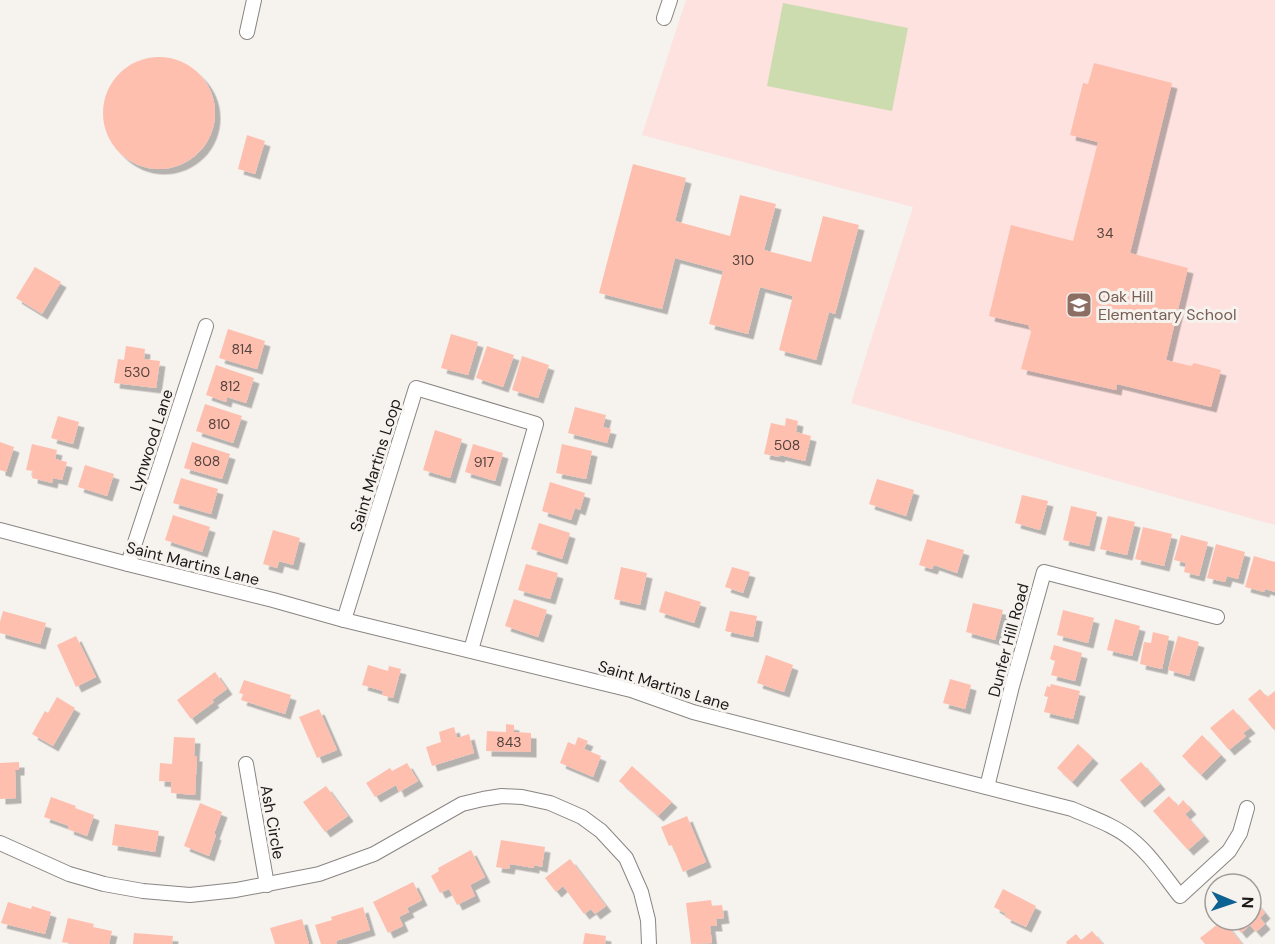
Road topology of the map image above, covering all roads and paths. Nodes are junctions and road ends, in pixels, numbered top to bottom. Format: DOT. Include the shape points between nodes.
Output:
graph roads {
  1 [pos="254,0"];
  2 [pos="670,0"];
  3 [pos="664,18"];
  4 [pos="247,32"];
  5 [pos="206,326"];
  6 [pos="0,530"];
  7 [pos="128,564"];
  8 [pos="1217,617"];
  9 [pos="344,620"];
  10 [pos="471,650"];
  11 [pos="246,764"];
  12 [pos="987,787"];
  13 [pos="1247,808"];
  14 [pos="0,843"];
  15 [pos="267,885"];
  16 [pos="649,944"];
  1 -- 4 [label="street"];
  2 -- 3 [label="street"];
  5 -- 7 [label="street, Lynwood Lane"];
  6 -- 7 [label="street, Saint Martins Lane"];
  7 -- 9 [label="street, Saint Martins Lane"];
  8 -- 12 [label="street, Dunfer Hill Road" via="1044,572"];
  9 -- 10 [label="street, Saint Martins Lane"];
  9 -- 10 [label="street, Saint Martins Loop" via="416,388 536,424"];
  10 -- 12 [label="street, Saint Martins Lane"];
  11 -- 15 [label="street, Ash Circle"];
  12 -- 13 [label="street, Saint Martins Lane" via="1072,809 1116,829 1144,851 1180,896 1229,851 1240,833"];
  14 -- 15 [label="street" via="69,874 143,891 190,895"];
  15 -- 16 [label="street" via="319,874 374,854 462,804 502,796 522,797 550,803 582,817 626,858 641,892"];
}
